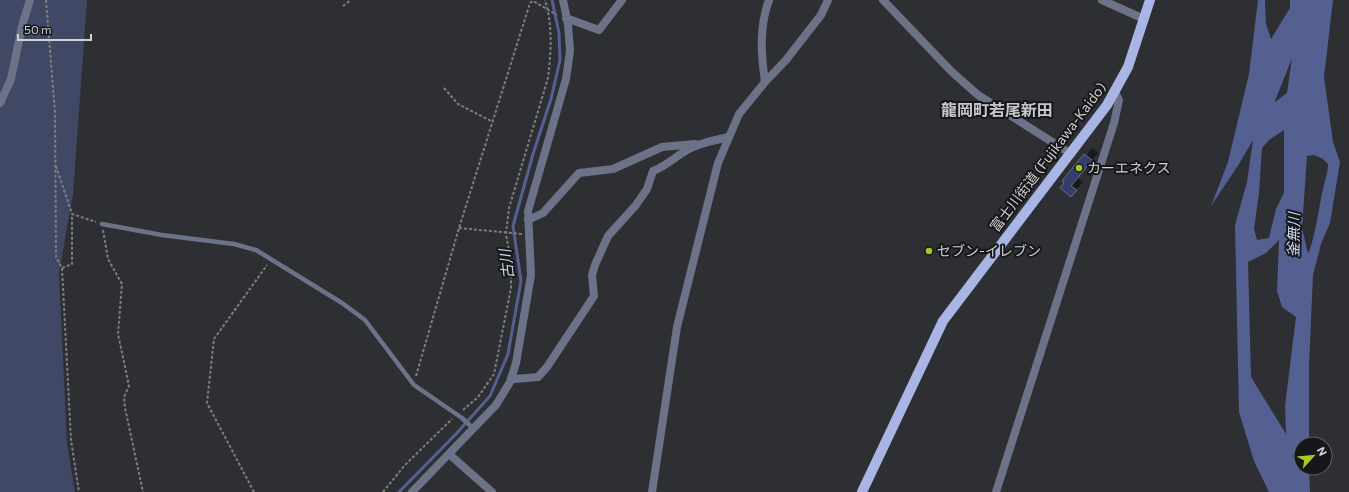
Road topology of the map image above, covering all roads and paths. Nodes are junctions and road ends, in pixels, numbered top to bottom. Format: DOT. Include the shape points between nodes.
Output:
graph roads {
  1 [pos="30,0"];
  2 [pos="46,0"];
  3 [pos="351,0"];
  4 [pos="545,0"];
  5 [pos="563,0"];
  6 [pos="622,0"];
  7 [pos="769,0"];
  8 [pos="828,0"];
  9 [pos="884,0"];
  10 [pos="1102,0"];
  11 [pos="1150,0"];
  12 [pos="343,6"];
  13 [pos="548,11"];
  14 [pos="552,13"];
  15 [pos="566,18"];
  16 [pos="1144,19"];
  17 [pos="765,82"];
  18 [pos="444,88"];
  19 [pos="1115,92"];
  20 [pos="0,103"];
  21 [pos="493,122"];
  22 [pos="728,137"];
  23 [pos="707,142"];
  24 [pos="1071,154"];
  25 [pos="56,164"];
  26 [pos="72,214"];
  27 [pos="528,220"];
  28 [pos="102,224"];
  29 [pos="459,228"];
  30 [pos="506,234"];
  31 [pos="522,234"];
  32 [pos="271,259"];
  33 [pos="62,268"];
  34 [pos="515,379"];
  35 [pos="414,385"];
  36 [pos="459,416"];
  37 [pos="473,428"];
  38 [pos="449,454"];
  39 [pos="79,492"];
  40 [pos="143,492"];
  41 [pos="254,492"];
  42 [pos="383,492"];
  43 [pos="412,492"];
  44 [pos="492,492"];
  45 [pos="652,492"];
  46 [pos="862,492"];
  47 [pos="996,492"];
  1 -- 20 [label="street" via="11,79"];
  2 -- 25 [label="path" via="55,112"];
  3 -- 12 [label="path"];
  4 -- 13 [label="path"];
  5 -- 15 [label="street"];
  6 -- 15 [label="street" via="599,30"];
  7 -- 17 [label="street" via="761,38"];
  8 -- 17 [label="street" via="821,14 786,60"];
  9 -- 24 [label="street" via="952,72 978,95"];
  10 -- 16 [label="street"];
  11 -- 16 [label="main road, 富士川街道 (Fujikawa-Kaido)"];
  13 -- 14 [label="path"];
  13 -- 21 [label="path" via="533,1 530,3"];
  13 -- 30 [label="path" via="548,78 509,208"];
  15 -- 27 [label="street" via="570,51 566,79 531,196"];
  16 -- 19 [label="main road, 富士川街道 (Fujikawa-Kaido)" via="1128,67"];
  17 -- 22 [label="street" via="739,114"];
  18 -- 21 [label="path" via="458,104"];
  19 -- 24 [label="main road, 富士川街道 (Fujikawa-Kaido)"];
  19 -- 47 [label="street" via="1118,100 1114,123"];
  21 -- 29 [label="path"];
  22 -- 23 [label="street"];
  22 -- 45 [label="street" via="710,191 677,327"];
  23 -- 27 [label="street" via="662,147 613,169 579,173 543,213"];
  23 -- 34 [label="street" via="688,149 666,166 653,172 647,189 636,205 608,236 594,265 594,296 547,367 538,377"];
  24 -- 46 [label="main road, 富士川街道 (Fujikawa-Kaido)" via="943,321"];
  25 -- 26 [label="path"];
  25 -- 33 [label="path" via="56,257"];
  26 -- 28 [label="path"];
  26 -- 33 [label="path" via="72,264"];
  27 -- 37 [label="street" via="530,284 514,372 502,397"];
  28 -- 32 [label="lane" via="234,244 256,250"];
  28 -- 40 [label="path" via="108,259 122,284 118,334 129,386 124,397 125,408"];
  29 -- 30 [label="path"];
  29 -- 35 [label="path"];
  30 -- 31 [label="path"];
  30 -- 36 [label="path" via="511,262 511,288 494,374 478,397"];
  32 -- 35 [label="lane" via="365,320"];
  32 -- 41 [label="path" via="214,339 207,403"];
  33 -- 39 [label="path" via="71,440"];
  35 -- 36 [label="lane"];
  36 -- 37 [label="lane"];
  36 -- 42 [label="path" via="405,465"];
  37 -- 38 [label="street"];
  38 -- 43 [label="street"];
  38 -- 44 [label="street"];
}
